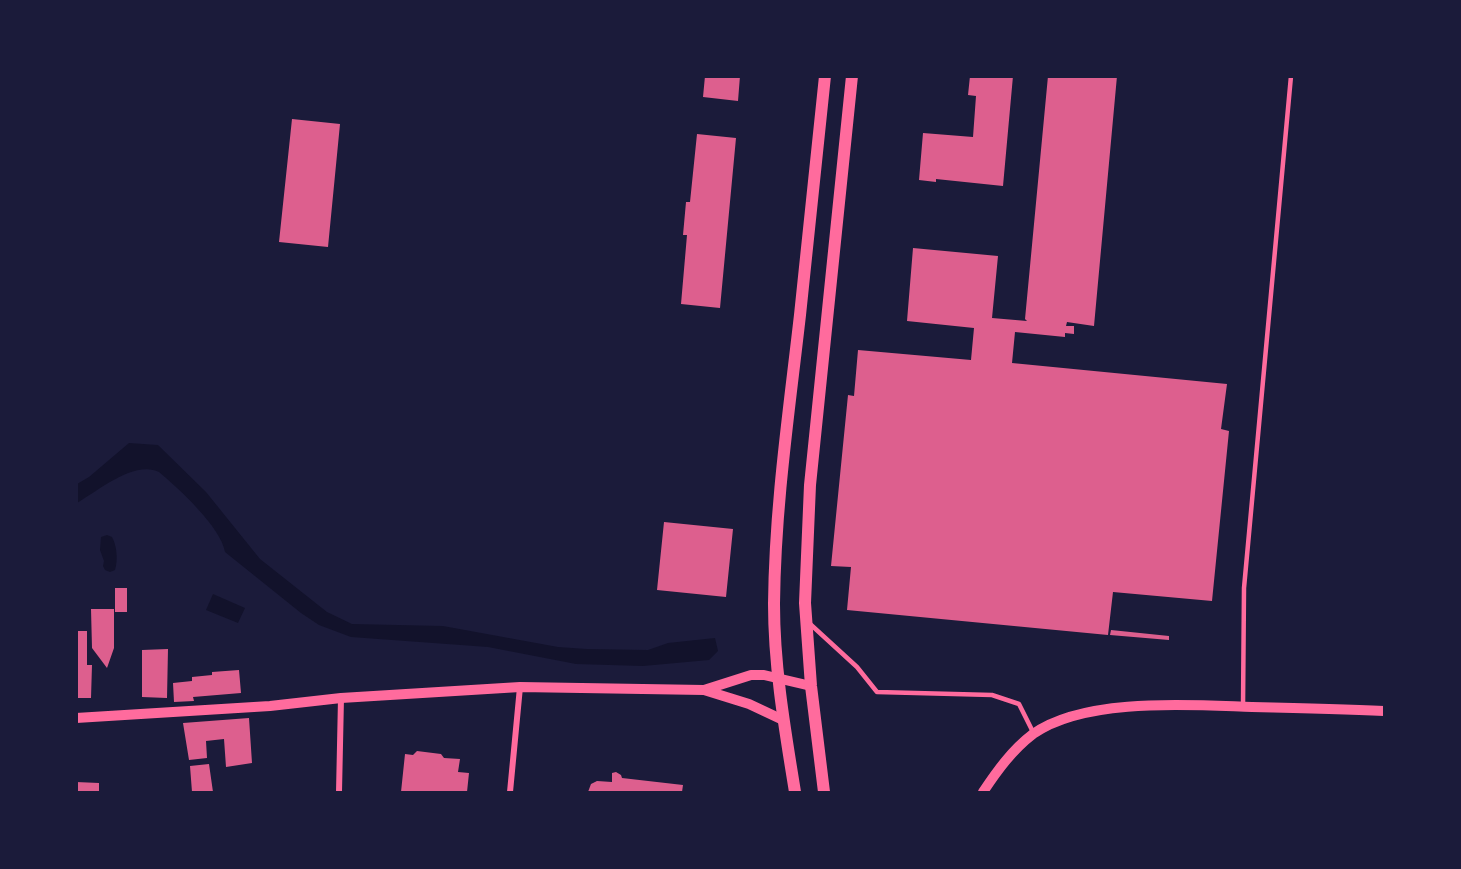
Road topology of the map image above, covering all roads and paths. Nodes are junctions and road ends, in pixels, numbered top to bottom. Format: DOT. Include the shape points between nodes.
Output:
graph roads {
  1 [pos="825,76"];
  2 [pos="852,76"];
  3 [pos="1291,76"];
  4 [pos="806,625"];
  5 [pos="778,678"];
  6 [pos="811,686"];
  7 [pos="520,687"];
  8 [pos="704,690"];
  9 [pos="340,698"];
  10 [pos="1243,707"];
  11 [pos="1384,711"];
  12 [pos="76,718"];
  13 [pos="783,720"];
  14 [pos="1034,734"];
  15 [pos="339,792"];
  16 [pos="510,792"];
  17 [pos="795,792"];
  18 [pos="824,792"];
  19 [pos="983,792"];
  1 -- 5 [label="main road" via="779,484 775,631"];
  2 -- 4 [label="main road" via="810,485"];
  3 -- 10 [label="lane" via="1244,588"];
  4 -- 6 [label="main road"];
  4 -- 14 [label="lane" via="857,666 878,692 992,695 1019,704"];
  5 -- 6 [label="street"];
  5 -- 8 [label="street" via="751,675"];
  5 -- 13 [label="main road"];
  6 -- 18 [label="main road"];
  7 -- 8 [label="street"];
  7 -- 9 [label="street"];
  7 -- 16 [label="street"];
  8 -- 13 [label="street"];
  9 -- 12 [label="street"];
  9 -- 15 [label="street"];
  10 -- 11 [label="street"];
  10 -- 14 [label="street" via="1113,708 1071,716"];
  13 -- 17 [label="main road"];
  14 -- 19 [label="street" via="999,766"];
}
